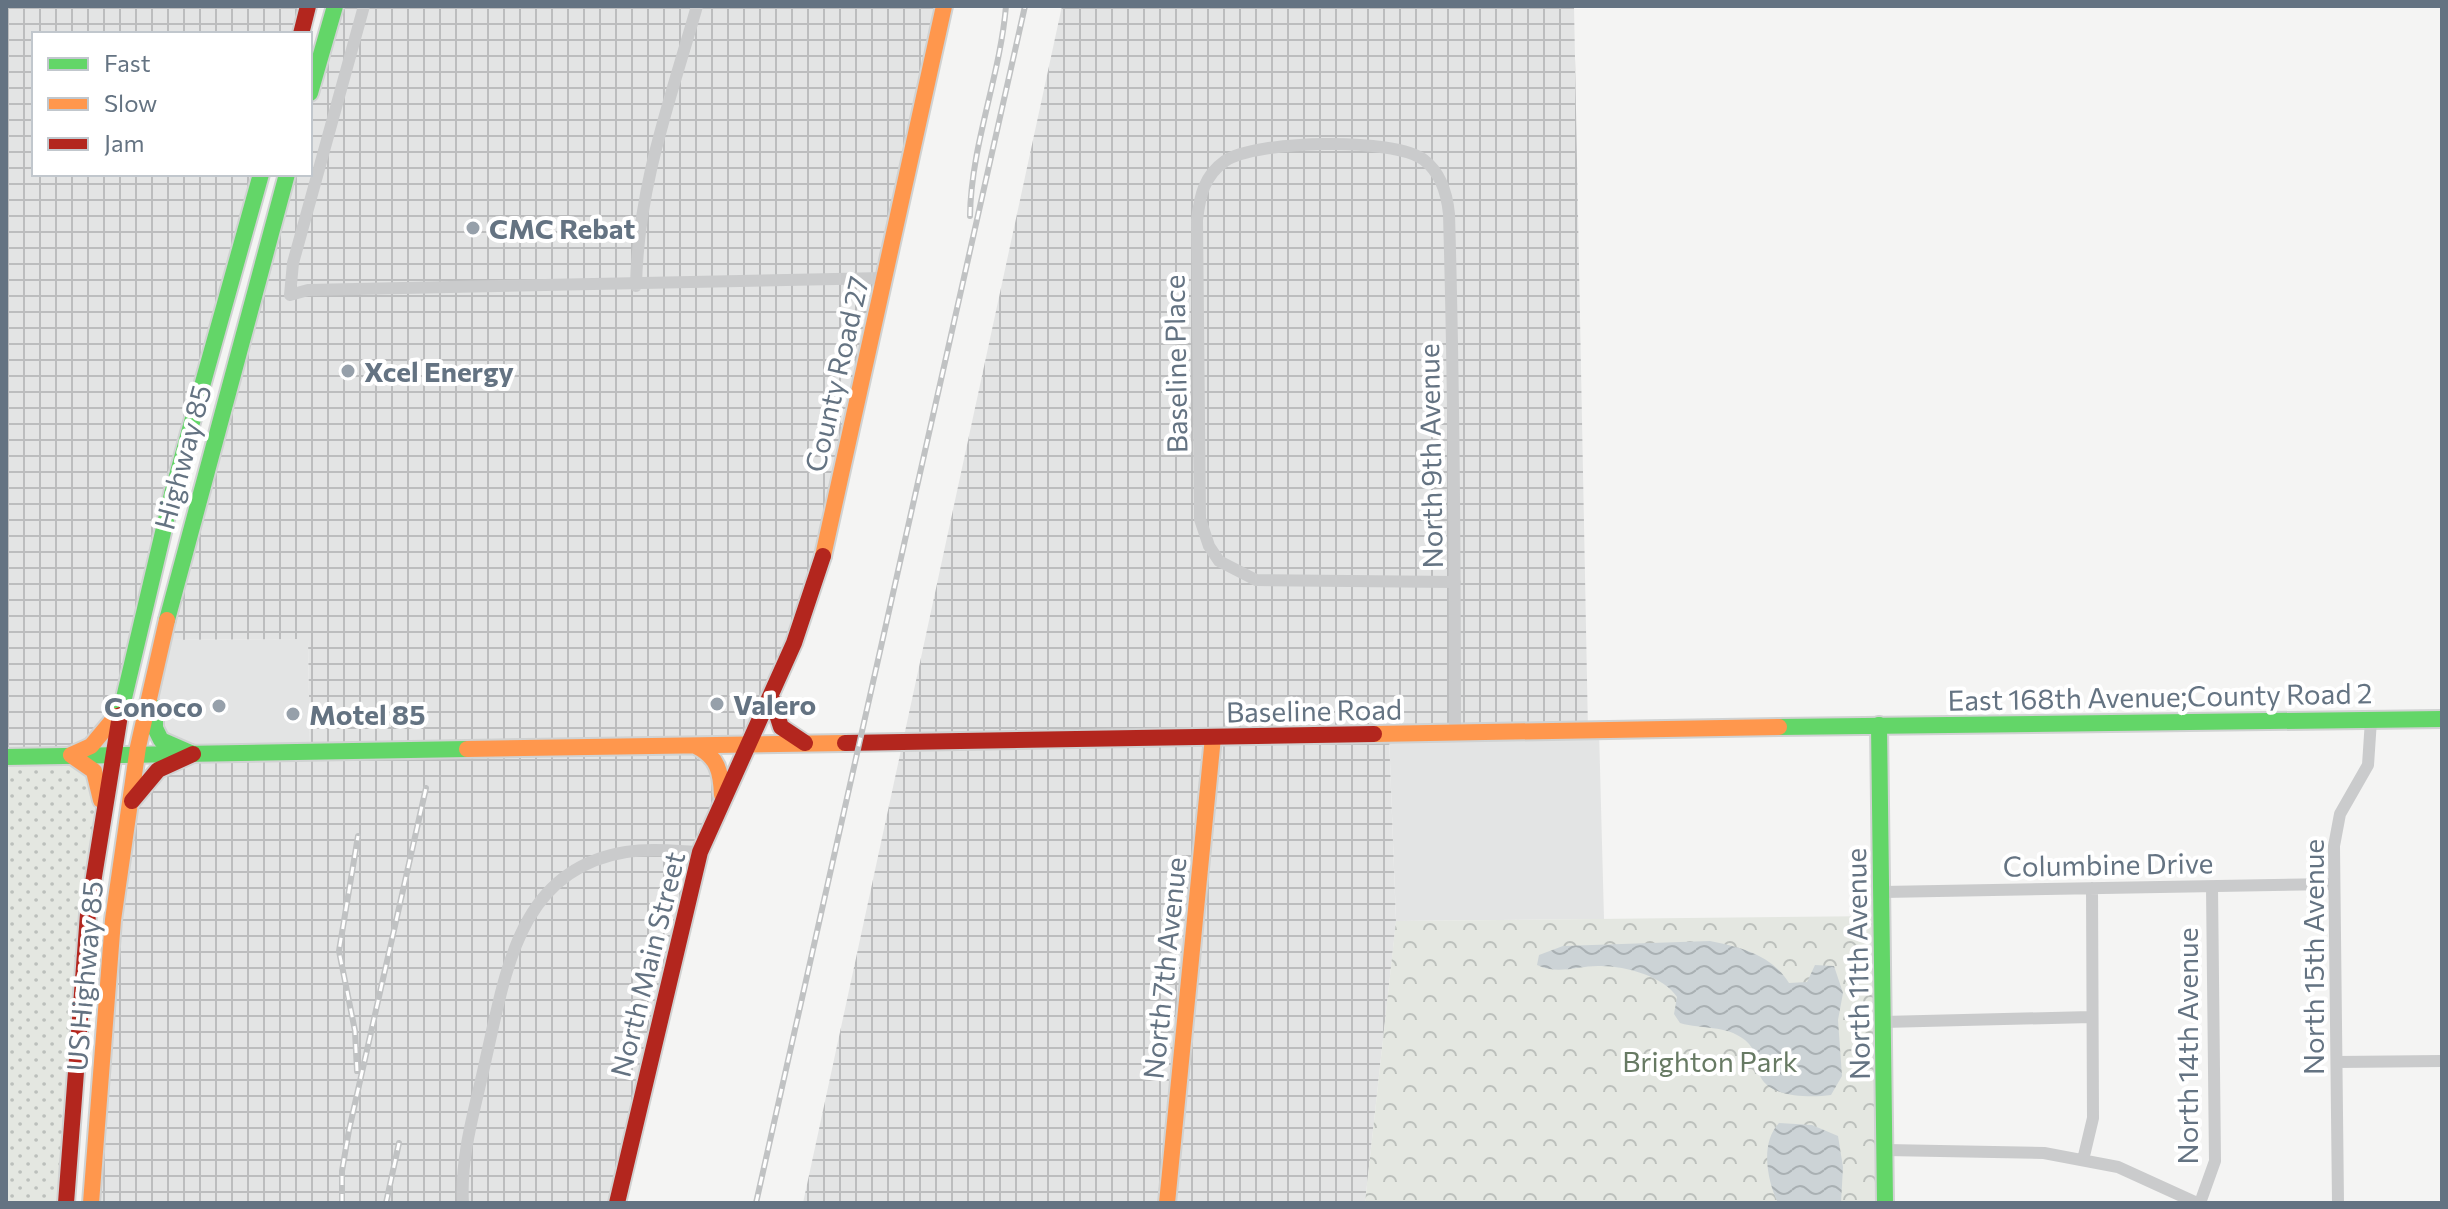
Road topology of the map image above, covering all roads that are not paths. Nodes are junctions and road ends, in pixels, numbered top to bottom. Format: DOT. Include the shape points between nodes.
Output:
graph roads {
  1 [pos="308,6"];
  2 [pos="335,6"];
  3 [pos="364,6"];
  4 [pos="697,6"];
  5 [pos="944,6"];
  6 [pos="302,32"];
  7 [pos="312,86"];
  8 [pos="260,176"];
  9 [pos="286,176"];
  10 [pos="1441,180"];
  11 [pos="884,278"];
  12 [pos="636,286"];
  13 [pos="1455,582"];
  14 [pos="157,669"];
  15 [pos="772,696"];
  16 [pos="122,709"];
  17 [pos="2442,719"];
  18 [pos="2371,720"];
  19 [pos="1879,725"];
  20 [pos="1455,733"];
  21 [pos="1213,737"];
  22 [pos="806,744"];
  23 [pos="749,745"];
  24 [pos="695,746"];
  25 [pos="193,754"];
  26 [pos="71,755"];
  27 [pos="112,755"];
  28 [pos="137,755"];
  29 [pos="6,757"];
  30 [pos="722,797"];
  31 [pos="128,809"];
  32 [pos="101,819"];
  33 [pos="700,852"];
  34 [pos="2334,884"];
  35 [pos="2212,887"];
  36 [pos="2092,888"];
  37 [pos="1883,892"];
  38 [pos="2091,1017"];
  39 [pos="1883,1022"];
  40 [pos="2442,1061"];
  41 [pos="2337,1062"];
  42 [pos="1886,1150"];
  43 [pos="2083,1160"];
  44 [pos="66,1203"];
  45 [pos="91,1203"];
  46 [pos="463,1203"];
  47 [pos="617,1203"];
  48 [pos="1167,1203"];
  49 [pos="1885,1203"];
  50 [pos="2198,1203"];
  51 [pos="2338,1203"];
  1 -- 6 [label="main road"];
  2 -- 7 [label="main road"];
  3 -- 12 [label="street" via="293,263 290,295 308,290"];
  4 -- 12 [label="street" via="645,189 637,231"];
  5 -- 11 [label="main road, County Road 27"];
  8 -- 16 [label="main road, Highway 85" via="156,557"];
  9 -- 14 [label="main road, Highway 85" via="179,567"];
  10 -- 13 [label="street, North 9th Avenue" via="1449,214"];
  10 -- 13 [label="street, Baseline Place" via="1423,159 1385,146 1242,151 1207,179 1197,220 1200,519 1219,561 1256,580"];
  11 -- 12 [label="street"];
  11 -- 15 [label="main road, County Road 27" via="820,570 805,621"];
  13 -- 20 [label="street, North 9th Avenue"];
  14 -- 25 [label="main road" via="153,729 166,745"];
  14 -- 28 [label="main road, Highway 85"];
  15 -- 22 [label="main road" via="781,730"];
  15 -- 23 [label="main road, County Road 27"];
  16 -- 26 [label="main road" via="99,740"];
  16 -- 27 [label="main road, Highway 85"];
  17 -- 18 [label="main road, East 168th Avenue;County Road 2"];
  18 -- 19 [label="main road, East 168th Avenue;County Road 2"];
  18 -- 34 [label="street, North 15th Avenue" via="2368,765 2337,824"];
  19 -- 20 [label="main road, Baseline Road"];
  19 -- 37 [label="main road, North 11th Avenue"];
  20 -- 21 [label="main road, Baseline Road"];
  21 -- 22 [label="main road, Baseline Road"];
  21 -- 48 [label="main road, North 7th Avenue"];
  22 -- 23 [label="main road, Baseline Road"];
  23 -- 24 [label="main road"];
  23 -- 30 [label="main road, North Main Street"];
  24 -- 25 [label="main road"];
  24 -- 30 [label="main road" via="711,752 721,770"];
  25 -- 28 [label="main road"];
  25 -- 31 [label="main road" via="152,774"];
  26 -- 27 [label="main road"];
  26 -- 29 [label="main road"];
  26 -- 32 [label="main road" via="97,776"];
  27 -- 28 [label="main road"];
  27 -- 32 [label="main road, US Highway 85"];
  28 -- 31 [label="main road, US Highway 85"];
  30 -- 33 [label="main road, North Main Street"];
  31 -- 45 [label="main road, US Highway 85" via="110,956"];
  32 -- 44 [label="main road, US Highway 85"];
  33 -- 46 [label="street" via="608,856 581,866 533,908 516,940 489,1045 463,1161"];
  33 -- 47 [label="main road, North Main Street"];
  34 -- 35 [label="street, Columbine Drive"];
  34 -- 41 [label="street, North 15th Avenue"];
  35 -- 36 [label="street, Columbine Drive"];
  35 -- 50 [label="street, North 14th Avenue" via="2215,1161"];
  36 -- 37 [label="street, Columbine Drive"];
  36 -- 38 [label="street"];
  37 -- 39 [label="main road, North 11th Avenue"];
  38 -- 39 [label="street"];
  38 -- 43 [label="street" via="2093,1118"];
  39 -- 42 [label="main road, North 11th Avenue"];
  40 -- 41 [label="street"];
  41 -- 51 [label="street, North 15th Avenue"];
  42 -- 43 [label="street" via="2044,1153"];
  42 -- 49 [label="main road, North 11th Avenue"];
  43 -- 50 [label="street" via="2118,1167"];
}
